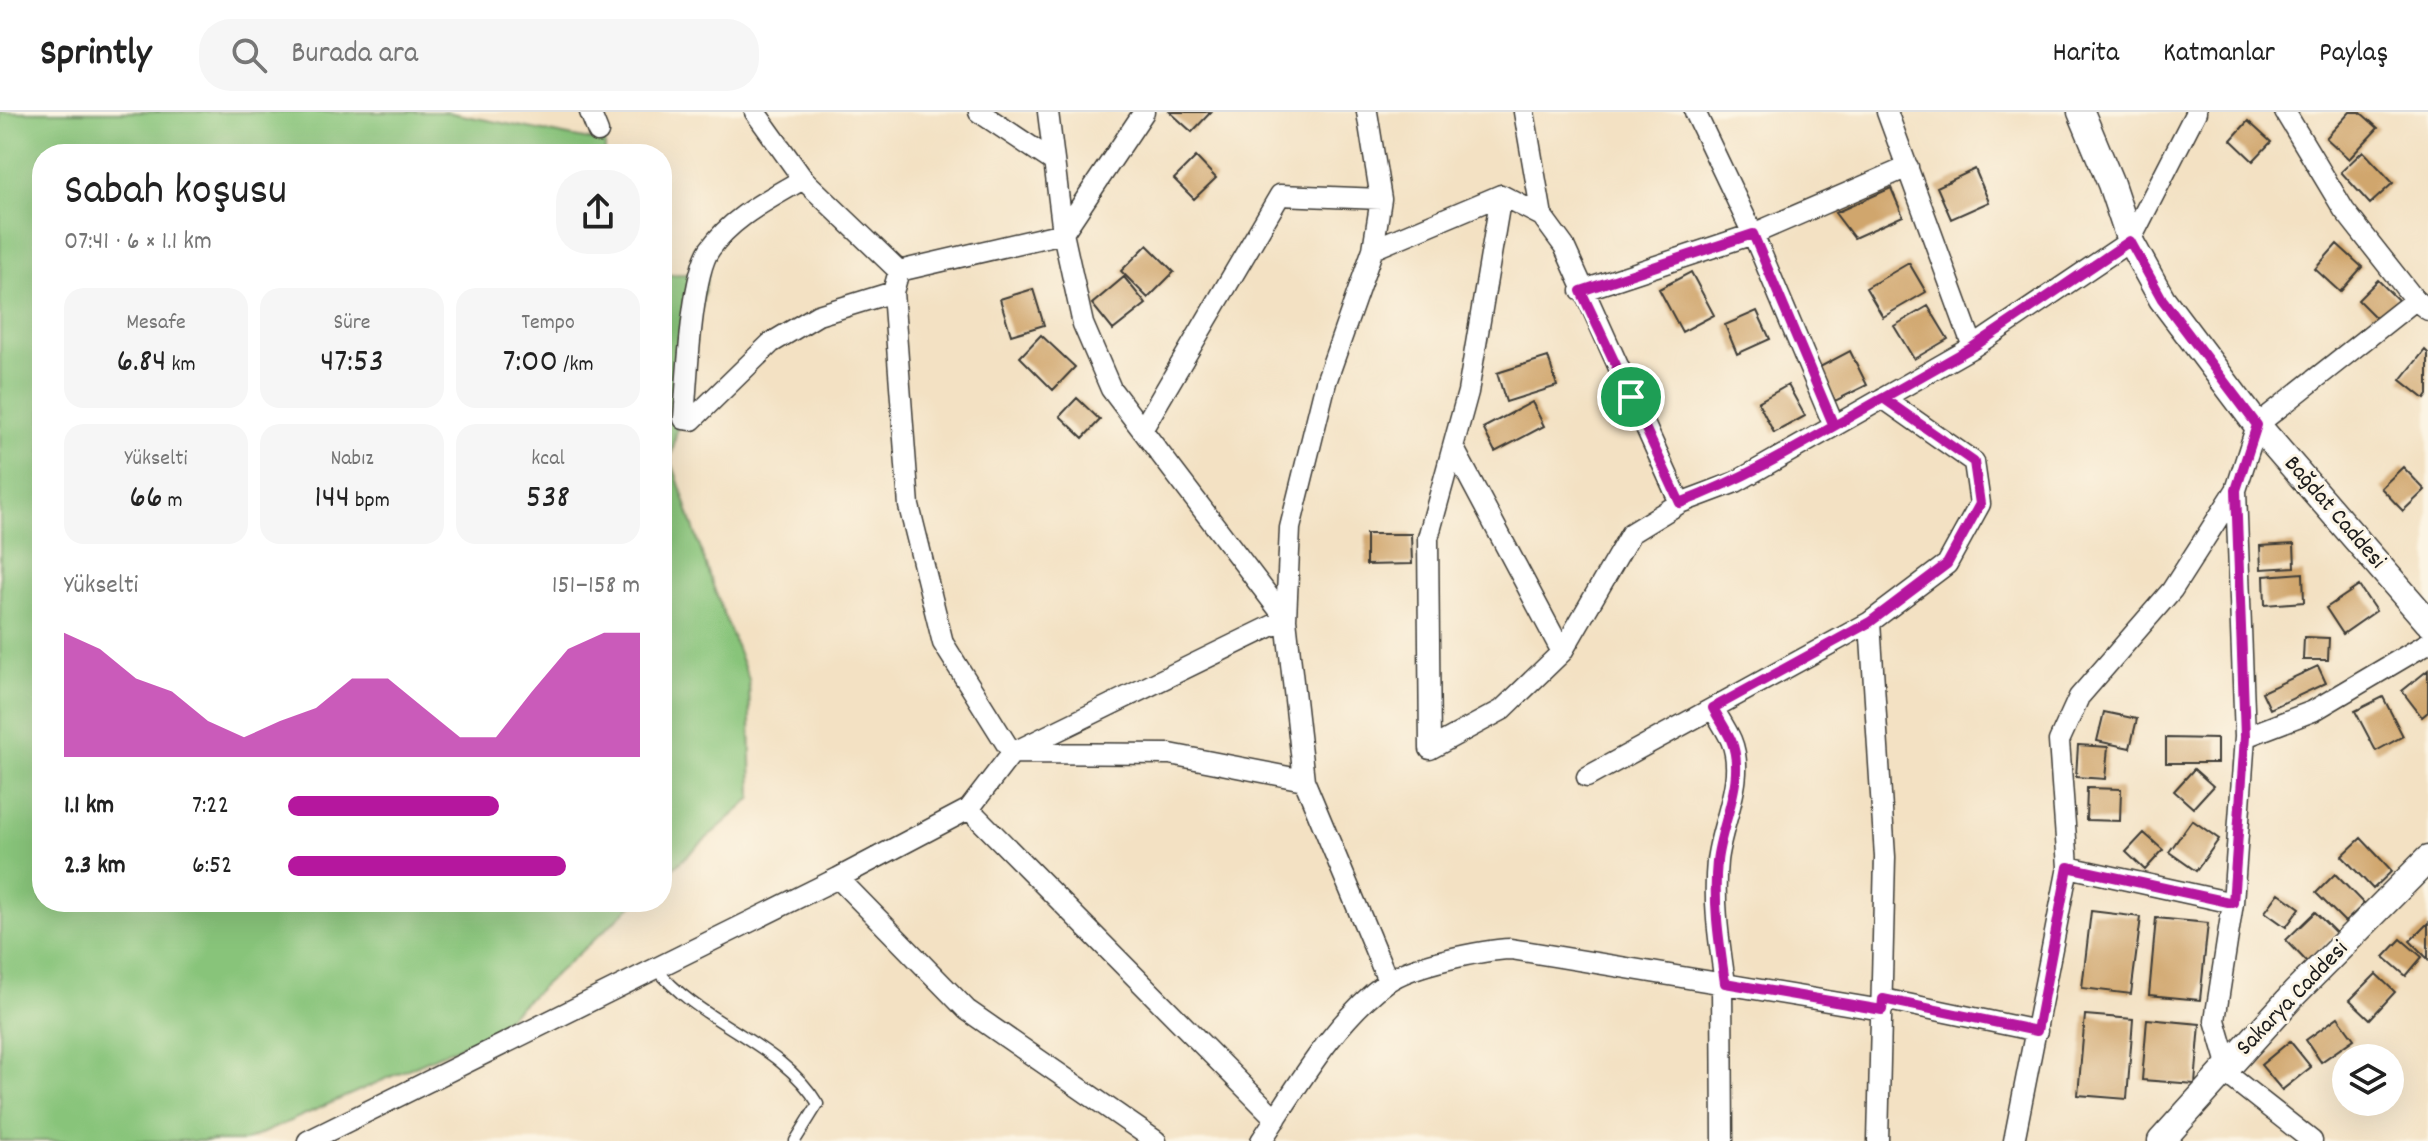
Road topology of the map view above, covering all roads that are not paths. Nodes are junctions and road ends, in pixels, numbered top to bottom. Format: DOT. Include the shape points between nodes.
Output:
graph roads {
  1 [pos="590,112"];
  2 [pos="598,112"];
  3 [pos="755,112"];
  4 [pos="979,112"];
  5 [pos="1048,112"];
  6 [pos="1144,112"];
  7 [pos="1367,112"];
  8 [pos="1524,112"];
  9 [pos="1695,112"];
  10 [pos="1887,112"];
  11 [pos="2081,112"];
  12 [pos="2196,112"];
  13 [pos="2285,112"];
  14 [pos="1054,162"];
  15 [pos="1908,167"];
  16 [pos="803,179"];
  17 [pos="1501,195"];
  18 [pos="1381,199"];
  19 [pos="1542,216"];
  20 [pos="1063,233"];
  21 [pos="1753,234"];
  22 [pos="2130,241"];
  23 [pos="1373,249"];
  24 [pos="899,271"];
  25 [pos="1581,291"];
  26 [pos="893,292"];
  27 [pos="2422,305"];
  28 [pos="1973,347"];
  29 [pos="1883,398"];
  30 [pos="2257,425"];
  31 [pos="1834,426"];
  32 [pos="1142,430"];
  33 [pos="1453,447"];
  34 [pos="2236,490"];
  35 [pos="1680,503"];
  36 [pos="1286,619"];
  37 [pos="1870,622"];
  38 [pos="2428,622"];
  39 [pos="2428,643"];
  40 [pos="1562,652"];
  41 [pos="1713,708"];
  42 [pos="2245,737"];
  43 [pos="1012,753"];
  44 [pos="1587,777"];
  45 [pos="1304,780"];
  46 [pos="969,809"];
  47 [pos="2428,859"];
  48 [pos="2068,867"];
  49 [pos="838,878"];
  50 [pos="2233,903"];
  51 [pos="656,968"];
  52 [pos="1388,981"];
  53 [pos="1724,983"];
  54 [pos="1882,1004"];
  55 [pos="2037,1031"];
  56 [pos="2229,1067"];
  57 [pos="1276,1119"];
  58 [pos="308,1141"];
  59 [pos="795,1141"];
  60 [pos="1156,1141"];
  61 [pos="1261,1141"];
  62 [pos="1723,1141"];
  63 [pos="1878,1141"];
  64 [pos="2014,1141"];
  65 [pos="2161,1141"];
  66 [pos="2312,1141"];
  1 -- 2 [label="street" via="598,132"];
  3 -- 16 [label="street"];
  4 -- 14 [label="street"];
  5 -- 14 [label="street"];
  6 -- 20 [label="street"];
  7 -- 18 [label="street"];
  8 -- 19 [label="street"];
  9 -- 21 [label="street"];
  10 -- 15 [label="street"];
  11 -- 22 [label="street, Bağdat Caddesi"];
  12 -- 22 [label="street"];
  13 -- 27 [label="street" via="2344,210"];
  14 -- 20 [label="street"];
  15 -- 21 [label="street"];
  15 -- 28 [label="street"];
  16 -- 24 [label="street"];
  16 -- 26 [label="street" via="745,213 708,250 698,289 684,419 692,420 771,343 818,315"];
  17 -- 19 [label="street"];
  17 -- 23 [label="street"];
  17 -- 33 [label="street" via="1468,392"];
  18 -- 23 [label="street"];
  18 -- 32 [label="street" via="1280,195"];
  19 -- 25 [label="street" via="1564,246"];
  20 -- 24 [label="street"];
  20 -- 32 [label="street" via="1083,324 1111,389"];
  21 -- 25 [label="street"];
  21 -- 31 [label="street"];
  22 -- 28 [label="street"];
  22 -- 30 [label="street, Bağdat Caddesi" via="2162,299"];
  23 -- 36 [label="street" via="1326,382 1290,528"];
  24 -- 26 [label="street"];
  25 -- 35 [label="street"];
  26 -- 43 [label="street" via="909,506 943,643"];
  27 -- 30 [label="street"];
  28 -- 29 [label="street"];
  29 -- 31 [label="street"];
  29 -- 37 [label="street" via="1974,462 1980,504 1947,564"];
  30 -- 34 [label="street"];
  30 -- 38 [label="street, Bağdat Caddesi"];
  31 -- 35 [label="street" via="1736,482"];
  32 -- 36 [label="street"];
  33 -- 40 [label="street"];
  33 -- 40 [label="street" via="1428,538 1430,749 1502,710"];
  34 -- 42 [label="street"];
  34 -- 48 [label="street" via="2172,590 2079,697 2059,741"];
  35 -- 40 [label="street" via="1631,533"];
  36 -- 43 [label="street"];
  36 -- 45 [label="street"];
  37 -- 41 [label="street"];
  37 -- 54 [label="street" via="1885,857"];
  39 -- 42 [label="street" via="2313,711"];
  41 -- 44 [label="street"];
  41 -- 53 [label="street" via="1733,743 1734,763 1733,793 1717,857 1714,909"];
  42 -- 50 [label="street"];
  43 -- 45 [label="street" via="1170,754"];
  43 -- 46 [label="street"];
  45 -- 52 [label="street"];
  46 -- 49 [label="street"];
  46 -- 57 [label="street"];
  47 -- 56 [label="street, Sakarya Caddesi"];
  48 -- 50 [label="street"];
  48 -- 55 [label="street"];
  49 -- 51 [label="street"];
  49 -- 60 [label="street" via="967,1010"];
  50 -- 56 [label="street" via="2215,1020"];
  51 -- 58 [label="street"];
  51 -- 59 [label="lane" via="674,991 807,1085 818,1104"];
  52 -- 53 [label="street" via="1482,950 1511,949"];
  52 -- 57 [label="street" via="1348,1021"];
  53 -- 54 [label="street"];
  53 -- 62 [label="street"];
  54 -- 55 [label="street"];
  54 -- 63 [label="street"];
  55 -- 64 [label="street"];
  56 -- 65 [label="street, Sakarya Caddesi"];
  56 -- 66 [label="street" via="2232,1078"];
  57 -- 61 [label="street"];
}
